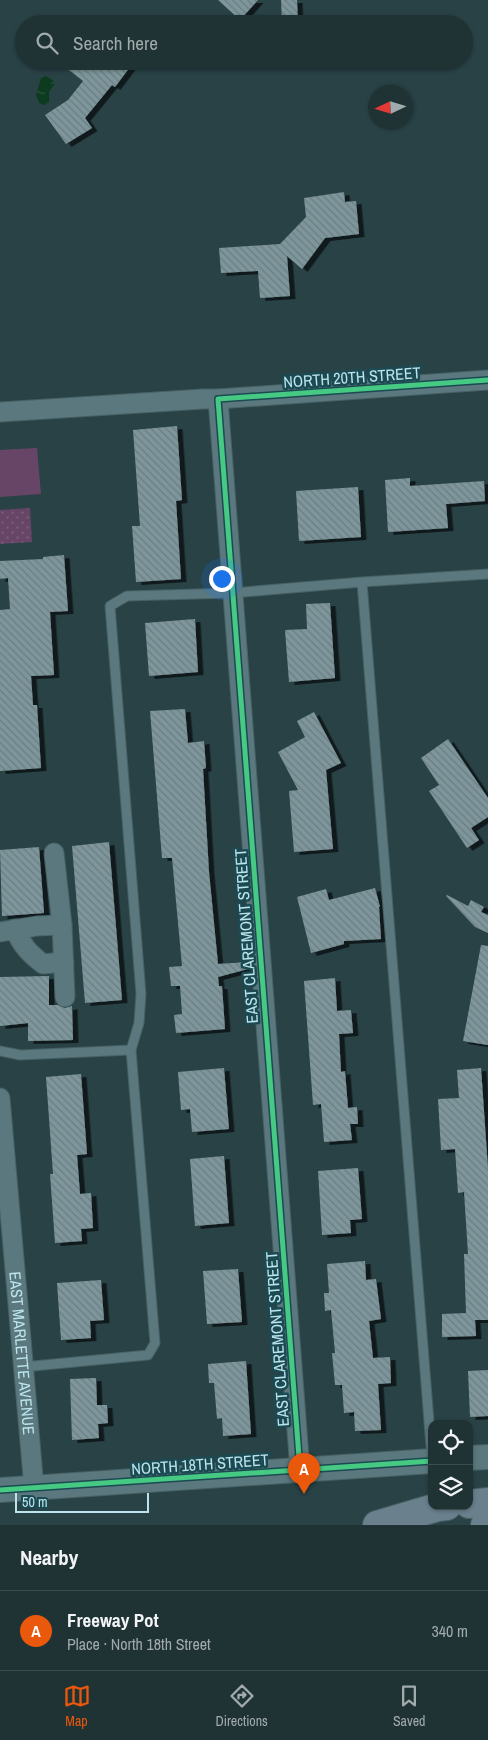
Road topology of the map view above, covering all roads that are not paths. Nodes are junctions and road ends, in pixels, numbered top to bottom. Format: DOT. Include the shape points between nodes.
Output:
graph roads {
  1 [pos="488,380"];
  2 [pos="218,399"];
  3 [pos="0,412"];
  4 [pos="488,574"];
  5 [pos="362,582"];
  6 [pos="232,593"];
  7 [pos="54,853"];
  8 [pos="62,925"];
  9 [pos="7,930"];
  10 [pos="64,962"];
  11 [pos="66,997"];
  12 [pos="131,1050"];
  13 [pos="0,1051"];
  14 [pos="0,1098"];
  15 [pos="23,1367"];
  16 [pos="429,1420"];
  17 [pos="488,1457"];
  18 [pos="473,1458"];
  19 [pos="428,1460"];
  20 [pos="300,1470"];
  21 [pos="34,1488"];
  22 [pos="0,1490"];
  23 [pos="488,1502"];
  24 [pos="473,1504"];
  25 [pos="428,1510"];
  26 [pos="377,1525"];
  1 -- 2 [label="street, NORTH 20TH STREET"];
  2 -- 3 [label="street, NORTH 20TH STREET"];
  2 -- 6 [label="street, EAST CLAREMONT STREET"];
  4 -- 5 [label="lane"];
  5 -- 6 [label="lane"];
  5 -- 16 [label="lane"];
  6 -- 12 [label="lane" via="127,596 110,606 141,994 140,1023"];
  6 -- 20 [label="street, EAST CLAREMONT STREET"];
  7 -- 8 [label="street"];
  8 -- 9 [label="street"];
  8 -- 10 [label="street"];
  9 -- 10 [label="street" via="43,964"];
  10 -- 11 [label="street"];
  12 -- 13 [label="lane" via="20,1055"];
  12 -- 15 [label="lane" via="155,1343 148,1356"];
  14 -- 15 [label="street, EAST MARLETTE AVENUE"];
  15 -- 21 [label="street, EAST MARLETTE AVENUE"];
  17 -- 18 [label="street"];
  19 -- 20 [label="street, NORTH 18TH STREET"];
  20 -- 21 [label="street, NORTH 18TH STREET"];
  21 -- 22 [label="street, NORTH 18TH STREET"];
  23 -- 24 [label="highway"];
  25 -- 26 [label="highway"];
}
